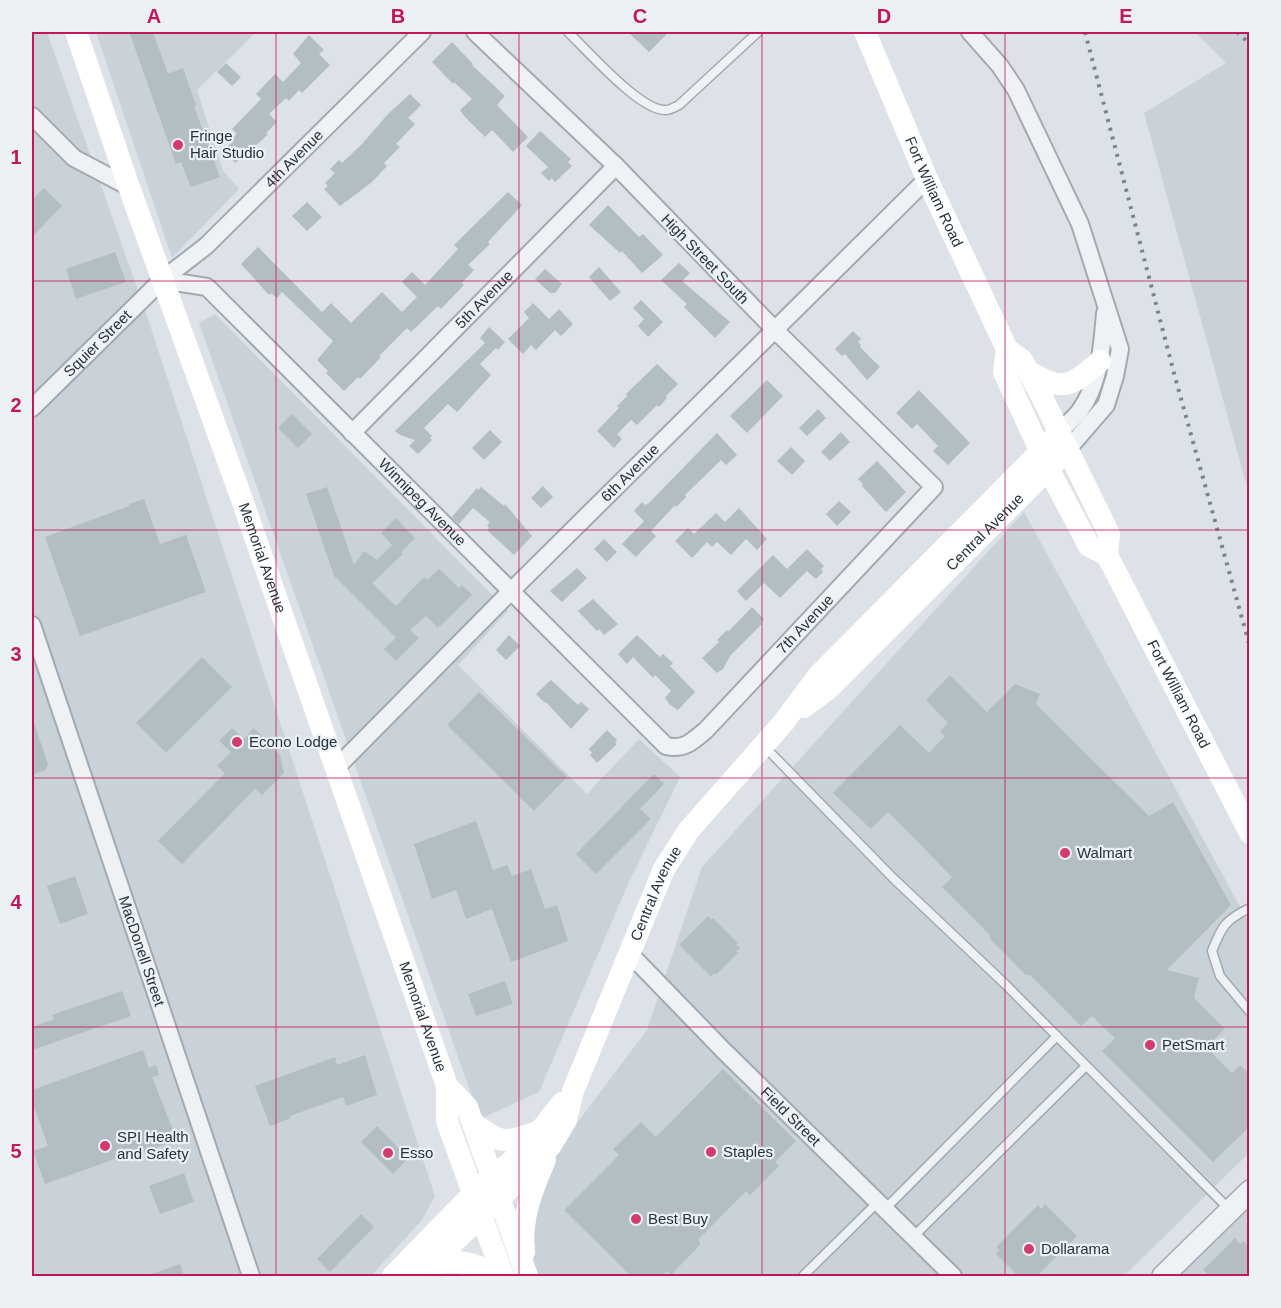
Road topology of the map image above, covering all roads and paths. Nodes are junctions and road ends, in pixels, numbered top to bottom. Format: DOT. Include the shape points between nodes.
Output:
graph roads {
  1 [pos="422,32"];
  2 [pos="476,32"];
  3 [pos="568,32"];
  4 [pos="758,32"];
  5 [pos="865,32"];
  6 [pos="970,32"];
  7 [pos="81,34"];
  8 [pos="32,116"];
  9 [pos="616,166"];
  10 [pos="927,179"];
  11 [pos="129,187"];
  12 [pos="162,280"];
  13 [pos="1106,307"];
  14 [pos="775,330"];
  15 [pos="1007,349"];
  16 [pos="1100,361"];
  17 [pos="1028,371"];
  18 [pos="32,408"];
  19 [pos="352,433"];
  20 [pos="1064,441"];
  21 [pos="1045,460"];
  22 [pos="934,487"];
  23 [pos="1107,555"];
  24 [pos="512,590"];
  25 [pos="32,625"];
  26 [pos="762,745"];
  27 [pos="671,747"];
  28 [pos="335,769"];
  29 [pos="1250,833"];
  30 [pos="1250,908"];
  31 [pos="629,953"];
  32 [pos="1250,1012"];
  33 [pos="1057,1036"];
  34 [pos="1086,1066"];
  35 [pos="447,1086"];
  36 [pos="473,1123"];
  37 [pos="546,1138"];
  38 [pos="493,1176"];
  39 [pos="1250,1191"];
  40 [pos="473,1194"];
  41 [pos="500,1198"];
  42 [pos="882,1206"];
  43 [pos="1230,1210"];
  44 [pos="481,1216"];
  45 [pos="913,1237"];
  46 [pos="425,1270"];
  47 [pos="251,1276"];
  48 [pos="393,1276"];
  49 [pos="494,1276"];
  50 [pos="503,1276"];
  51 [pos="527,1276"];
  52 [pos="803,1276"];
  53 [pos="953,1276"];
  54 [pos="1163,1276"];
  1 -- 12 [label="street, 4th Avenue" via="206,246"];
  2 -- 9 [label="street, High Street South"];
  3 -- 4 [label="lane" via="634,97 665,110 679,105"];
  5 -- 10 [label="main road, Fort William Road"];
  6 -- 13 [label="street, Central Avenue" via="1016,90 1080,224"];
  7 -- 11 [label="main road, Memorial Avenue"];
  8 -- 11 [label="street" via="74,158"];
  9 -- 14 [label="street, High Street South"];
  9 -- 19 [label="street, 5th Avenue"];
  10 -- 14 [label="street, 6th Avenue"];
  10 -- 15 [label="main road, Fort William Road"];
  11 -- 12 [label="main road, Memorial Avenue"];
  12 -- 18 [label="street, Squier Street"];
  12 -- 19 [label="street, Winnipeg Avenue" via="207,286"];
  12 -- 28 [label="main road, Memorial Avenue"];
  13 -- 16 [label="street, Central Avenue"];
  13 -- 20 [label="street, Central Avenue" via="1120,349 1106,405"];
  14 -- 22 [label="street, High Street South"];
  14 -- 24 [label="street, 6th Avenue"];
  15 -- 17 [label="main road, Fort William Road" via="1022,360"];
  15 -- 21 [label="main road, Fort William Road" via="1004,372"];
  16 -- 17 [label="main road" via="1067,384 1054,384"];
  16 -- 20 [label="street, Central Avenue" via="1092,387"];
  17 -- 20 [label="main road, Fort William Road"];
  19 -- 24 [label="street, Winnipeg Avenue"];
  20 -- 21 [label="main road, Central Avenue"];
  20 -- 23 [label="main road, Fort William Road" via="1109,534"];
  21 -- 23 [label="main road, Fort William Road" via="1089,546"];
  21 -- 26 [label="main road, Central Avenue" via="818,676"];
  22 -- 27 [label="street, 7th Avenue" via="706,730 690,744"];
  23 -- 29 [label="main road, Fort William Road"];
  24 -- 27 [label="street, Winnipeg Avenue"];
  24 -- 28 [label="street, 6th Avenue"];
  25 -- 47 [label="street, MacDonell Street"];
  26 -- 31 [label="main road, Central Avenue" via="676,849"];
  26 -- 33 [label="lane"];
  28 -- 35 [label="main road, Memorial Avenue"];
  30 -- 32 [label="lane" via="1222,926 1212,951 1220,975"];
  31 -- 37 [label="main road, Central Avenue" via="573,1091"];
  31 -- 42 [label="street, Field Street"];
  33 -- 34 [label="lane"];
  33 -- 42 [label="lane"];
  34 -- 43 [label="lane"];
  34 -- 45 [label="lane"];
  35 -- 36 [label="main road, Memorial Avenue" via="467,1107"];
  35 -- 40 [label="main road, Memorial Avenue" via="447,1121"];
  36 -- 37 [label="main road" via="495,1139"];
  36 -- 38 [label="main road, Memorial Avenue"];
  37 -- 38 [label="main road, Central Avenue"];
  37 -- 41 [label="main road, Central Avenue"];
  37 -- 51 [label="main road" via="525,1217"];
  38 -- 40 [label="main road, Central Avenue"];
  38 -- 41 [label="main road, Memorial Avenue"];
  39 -- 43 [label="street"];
  40 -- 44 [label="main road, Memorial Avenue"];
  40 -- 48 [label="main road, Central Avenue"];
  41 -- 44 [label="main road, Central Avenue"];
  41 -- 51 [label="main road, Memorial Avenue"];
  42 -- 45 [label="street, Field Street"];
  42 -- 52 [label="lane"];
  43 -- 54 [label="street"];
  44 -- 46 [label="main road, Central Avenue"];
  44 -- 50 [label="main road, Memorial Avenue"];
  45 -- 53 [label="street, Field Street"];
  46 -- 49 [label="main road" via="452,1261 472,1264"];
}
